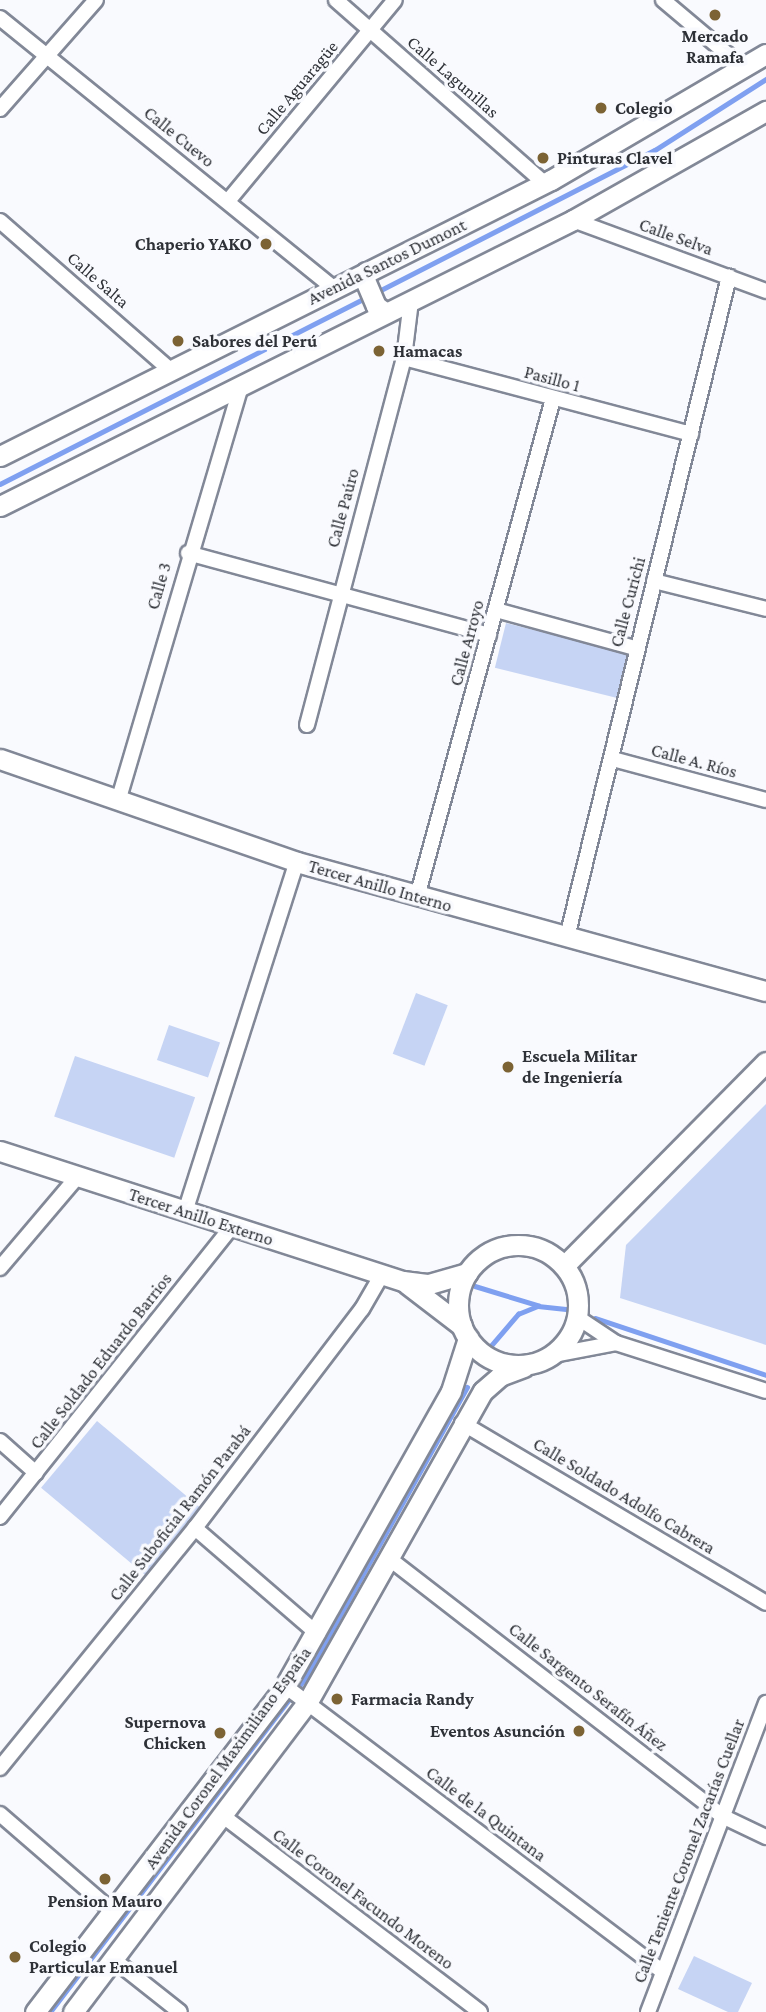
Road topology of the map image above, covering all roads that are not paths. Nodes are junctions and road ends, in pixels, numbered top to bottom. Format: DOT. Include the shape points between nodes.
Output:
graph roads {
  1 [pos="96,0"];
  2 [pos="336,0"];
  3 [pos="396,0"];
  4 [pos="663,0"];
  5 [pos="0,18"];
  6 [pos="370,30"];
  7 [pos="766,54"];
  8 [pos="46,55"];
  9 [pos="746,69"];
  10 [pos="0,108"];
  11 [pos="766,111"];
  12 [pos="544,183"];
  13 [pos="228,201"];
  14 [pos="573,219"];
  15 [pos="0,221"];
  16 [pos="729,277"];
  17 [pos="366,278"];
  18 [pos="333,288"];
  19 [pos="766,291"];
  20 [pos="411,301"];
  21 [pos="381,310"];
  22 [pos="404,358"];
  23 [pos="170,369"];
  24 [pos="241,385"];
  25 [pos="553,399"];
  26 [pos="691,434"];
  27 [pos="0,456"];
  28 [pos="0,506"];
  29 [pos="188,553"];
  30 [pos="653,581"];
  31 [pos="340,596"];
  32 [pos="766,609"];
  33 [pos="496,610"];
  34 [pos="489,635"];
  35 [pos="635,648"];
  36 [pos="307,725"];
  37 [pos="0,759"];
  38 [pos="613,759"];
  39 [pos="119,798"];
  40 [pos="766,800"];
  41 [pos="297,862"];
  42 [pos="418,897"];
  43 [pos="566,937"];
  44 [pos="766,991"];
  45 [pos="766,1062"];
  46 [pos="0,1151"];
  47 [pos="78,1176"];
  48 [pos="185,1212"];
  49 [pos="231,1228"];
  50 [pos="564,1266"];
  51 [pos="0,1268"];
  52 [pos="467,1273"];
  53 [pos="382,1275"];
  54 [pos="403,1281"];
  55 [pos="577,1317"];
  56 [pos="465,1332"];
  57 [pos="616,1343"];
  58 [pos="553,1355"];
  59 [pos="523,1367"];
  60 [pos="766,1391"];
  61 [pos="462,1423"];
  62 [pos="0,1441"];
  63 [pos="36,1473"];
  64 [pos="0,1517"];
  65 [pos="195,1528"];
  66 [pos="391,1560"];
  67 [pos="766,1603"];
  68 [pos="318,1634"];
  69 [pos="296,1694"];
  70 [pos="766,1703"];
  71 [pos="0,1768"];
  72 [pos="0,1814"];
  73 [pos="223,1816"];
  74 [pos="724,1816"];
  75 [pos="766,1837"];
  76 [pos="113,1912"];
  77 [pos="113,1959"];
  78 [pos="663,1972"];
  79 [pos="34,2012"];
  80 [pos="73,2012"];
  81 [pos="180,2012"];
  82 [pos="480,2012"];
  83 [pos="648,2012"];
  1 -- 8 [label="street"];
  2 -- 6 [label="street, Calle Lagunillas"];
  3 -- 6 [label="street, Calle Aguaragüe"];
  4 -- 9 [label="street"];
  5 -- 8 [label="street, Calle Cuevo"];
  6 -- 12 [label="street, Calle Lagunillas"];
  6 -- 13 [label="street, Calle Aguaragüe"];
  7 -- 9 [label="street, Avenida Santos Dumont"];
  8 -- 10 [label="street"];
  8 -- 13 [label="street, Calle Cuevo"];
  9 -- 12 [label="street, Avenida Santos Dumont"];
  11 -- 14 [label="street"];
  12 -- 17 [label="street, Avenida Santos Dumont"];
  13 -- 18 [label="street, Calle Cuevo"];
  14 -- 16 [label="street, Calle Selva"];
  14 -- 20 [label="street"];
  15 -- 23 [label="street, Calle Salta"];
  16 -- 19 [label="street, Calle Selva"];
  16 -- 26 [label="street, Calle Curichi"];
  17 -- 18 [label="street, Avenida Santos Dumont"];
  17 -- 21 [label="street"];
  18 -- 23 [label="street, Avenida Santos Dumont"];
  20 -- 21 [label="street"];
  20 -- 22 [label="street, Calle Paúro"];
  21 -- 24 [label="street"];
  22 -- 25 [label="street, Pasillo 1"];
  22 -- 31 [label="street, Calle Paúro"];
  23 -- 27 [label="street, Avenida Santos Dumont"];
  24 -- 28 [label="street"];
  24 -- 29 [label="street, Calle 3"];
  25 -- 26 [label="street, Pasillo 1"];
  25 -- 33 [label="street, Calle Arroyo"];
  26 -- 30 [label="street, Calle Curichi"];
  29 -- 31 [label="street"];
  29 -- 39 [label="street, Calle 3"];
  30 -- 32 [label="street"];
  30 -- 35 [label="street, Calle Curichi"];
  31 -- 34 [label="street"];
  31 -- 36 [label="street, Calle Paúro"];
  33 -- 34 [label="street, Calle Arroyo"];
  33 -- 35 [label="street"];
  34 -- 42 [label="street, Calle Arroyo"];
  35 -- 38 [label="street, Calle Curichi"];
  37 -- 39 [label="street, Tercer Anillo Interno"];
  38 -- 40 [label="street, Calle A. Ríos"];
  38 -- 43 [label="street, Calle Curichi"];
  39 -- 41 [label="street, Tercer Anillo Interno"];
  41 -- 42 [label="street, Tercer Anillo Interno"];
  41 -- 48 [label="street"];
  42 -- 43 [label="street, Tercer Anillo Interno"];
  43 -- 44 [label="street, Tercer Anillo Interno"];
  45 -- 50 [label="street"];
  46 -- 47 [label="street, Tercer Anillo Externo"];
  47 -- 48 [label="street, Tercer Anillo Externo"];
  47 -- 51 [label="street"];
  48 -- 49 [label="street, Tercer Anillo Externo"];
  49 -- 53 [label="street, Tercer Anillo Externo"];
  49 -- 63 [label="street, Calle Soldado Eduardo Barrios"];
  50 -- 52 [label="street" via="532,1246 513,1245 479,1259"];
  50 -- 55 [label="street" via="576,1290"];
  52 -- 54 [label="street, Tercer Anillo Externo" via="429,1284"];
  52 -- 56 [label="street" via="460,1299"];
  53 -- 54 [label="street, Tercer Anillo Externo"];
  53 -- 65 [label="street, Calle Suboficial Ramón Parabá" via="362,1310"];
  54 -- 56 [label="street, Tercer Anillo Externo"];
  55 -- 57 [label="street"];
  55 -- 58 [label="street"];
  56 -- 59 [label="street" via="492,1359"];
  56 -- 68 [label="street, Avenida Coronel Maximiliano España" via="451,1391"];
  57 -- 58 [label="street"];
  57 -- 60 [label="street"];
  58 -- 59 [label="street"];
  59 -- 61 [label="street, Avenida Coronel Maximiliano España" via="500,1376 483,1391"];
  61 -- 66 [label="street, Avenida Coronel Maximiliano España"];
  61 -- 67 [label="street, Calle Soldado Adolfo Cabrera"];
  62 -- 63 [label="street"];
  63 -- 64 [label="street, Calle Soldado Eduardo Barrios"];
  65 -- 68 [label="street"];
  65 -- 71 [label="street, Calle Suboficial Ramón Parabá"];
  66 -- 69 [label="street, Avenida Coronel Maximiliano España"];
  66 -- 74 [label="street, Calle Sargento Serafín Áñez"];
  68 -- 69 [label="street, Avenida Coronel Maximiliano España"];
  69 -- 73 [label="street, Avenida Coronel Maximiliano España"];
  69 -- 76 [label="street, Avenida Coronel Maximiliano España"];
  69 -- 78 [label="street, Calle de la Quintana"];
  70 -- 74 [label="street, Calle Teniente Coronel Zacarías Cuellar"];
  72 -- 76 [label="street"];
  73 -- 77 [label="street, Avenida Coronel Maximiliano España"];
  73 -- 82 [label="street, Calle Coronel Facundo Moreno"];
  74 -- 75 [label="street, Calle Sargento Serafín Áñez"];
  74 -- 78 [label="street, Calle Teniente Coronel Zacarías Cuellar"];
  76 -- 79 [label="street, Avenida Coronel Maximiliano España"];
  77 -- 80 [label="street, Avenida Coronel Maximiliano España"];
  77 -- 81 [label="street"];
  78 -- 83 [label="street, Calle Teniente Coronel Zacarías Cuellar"];
}
